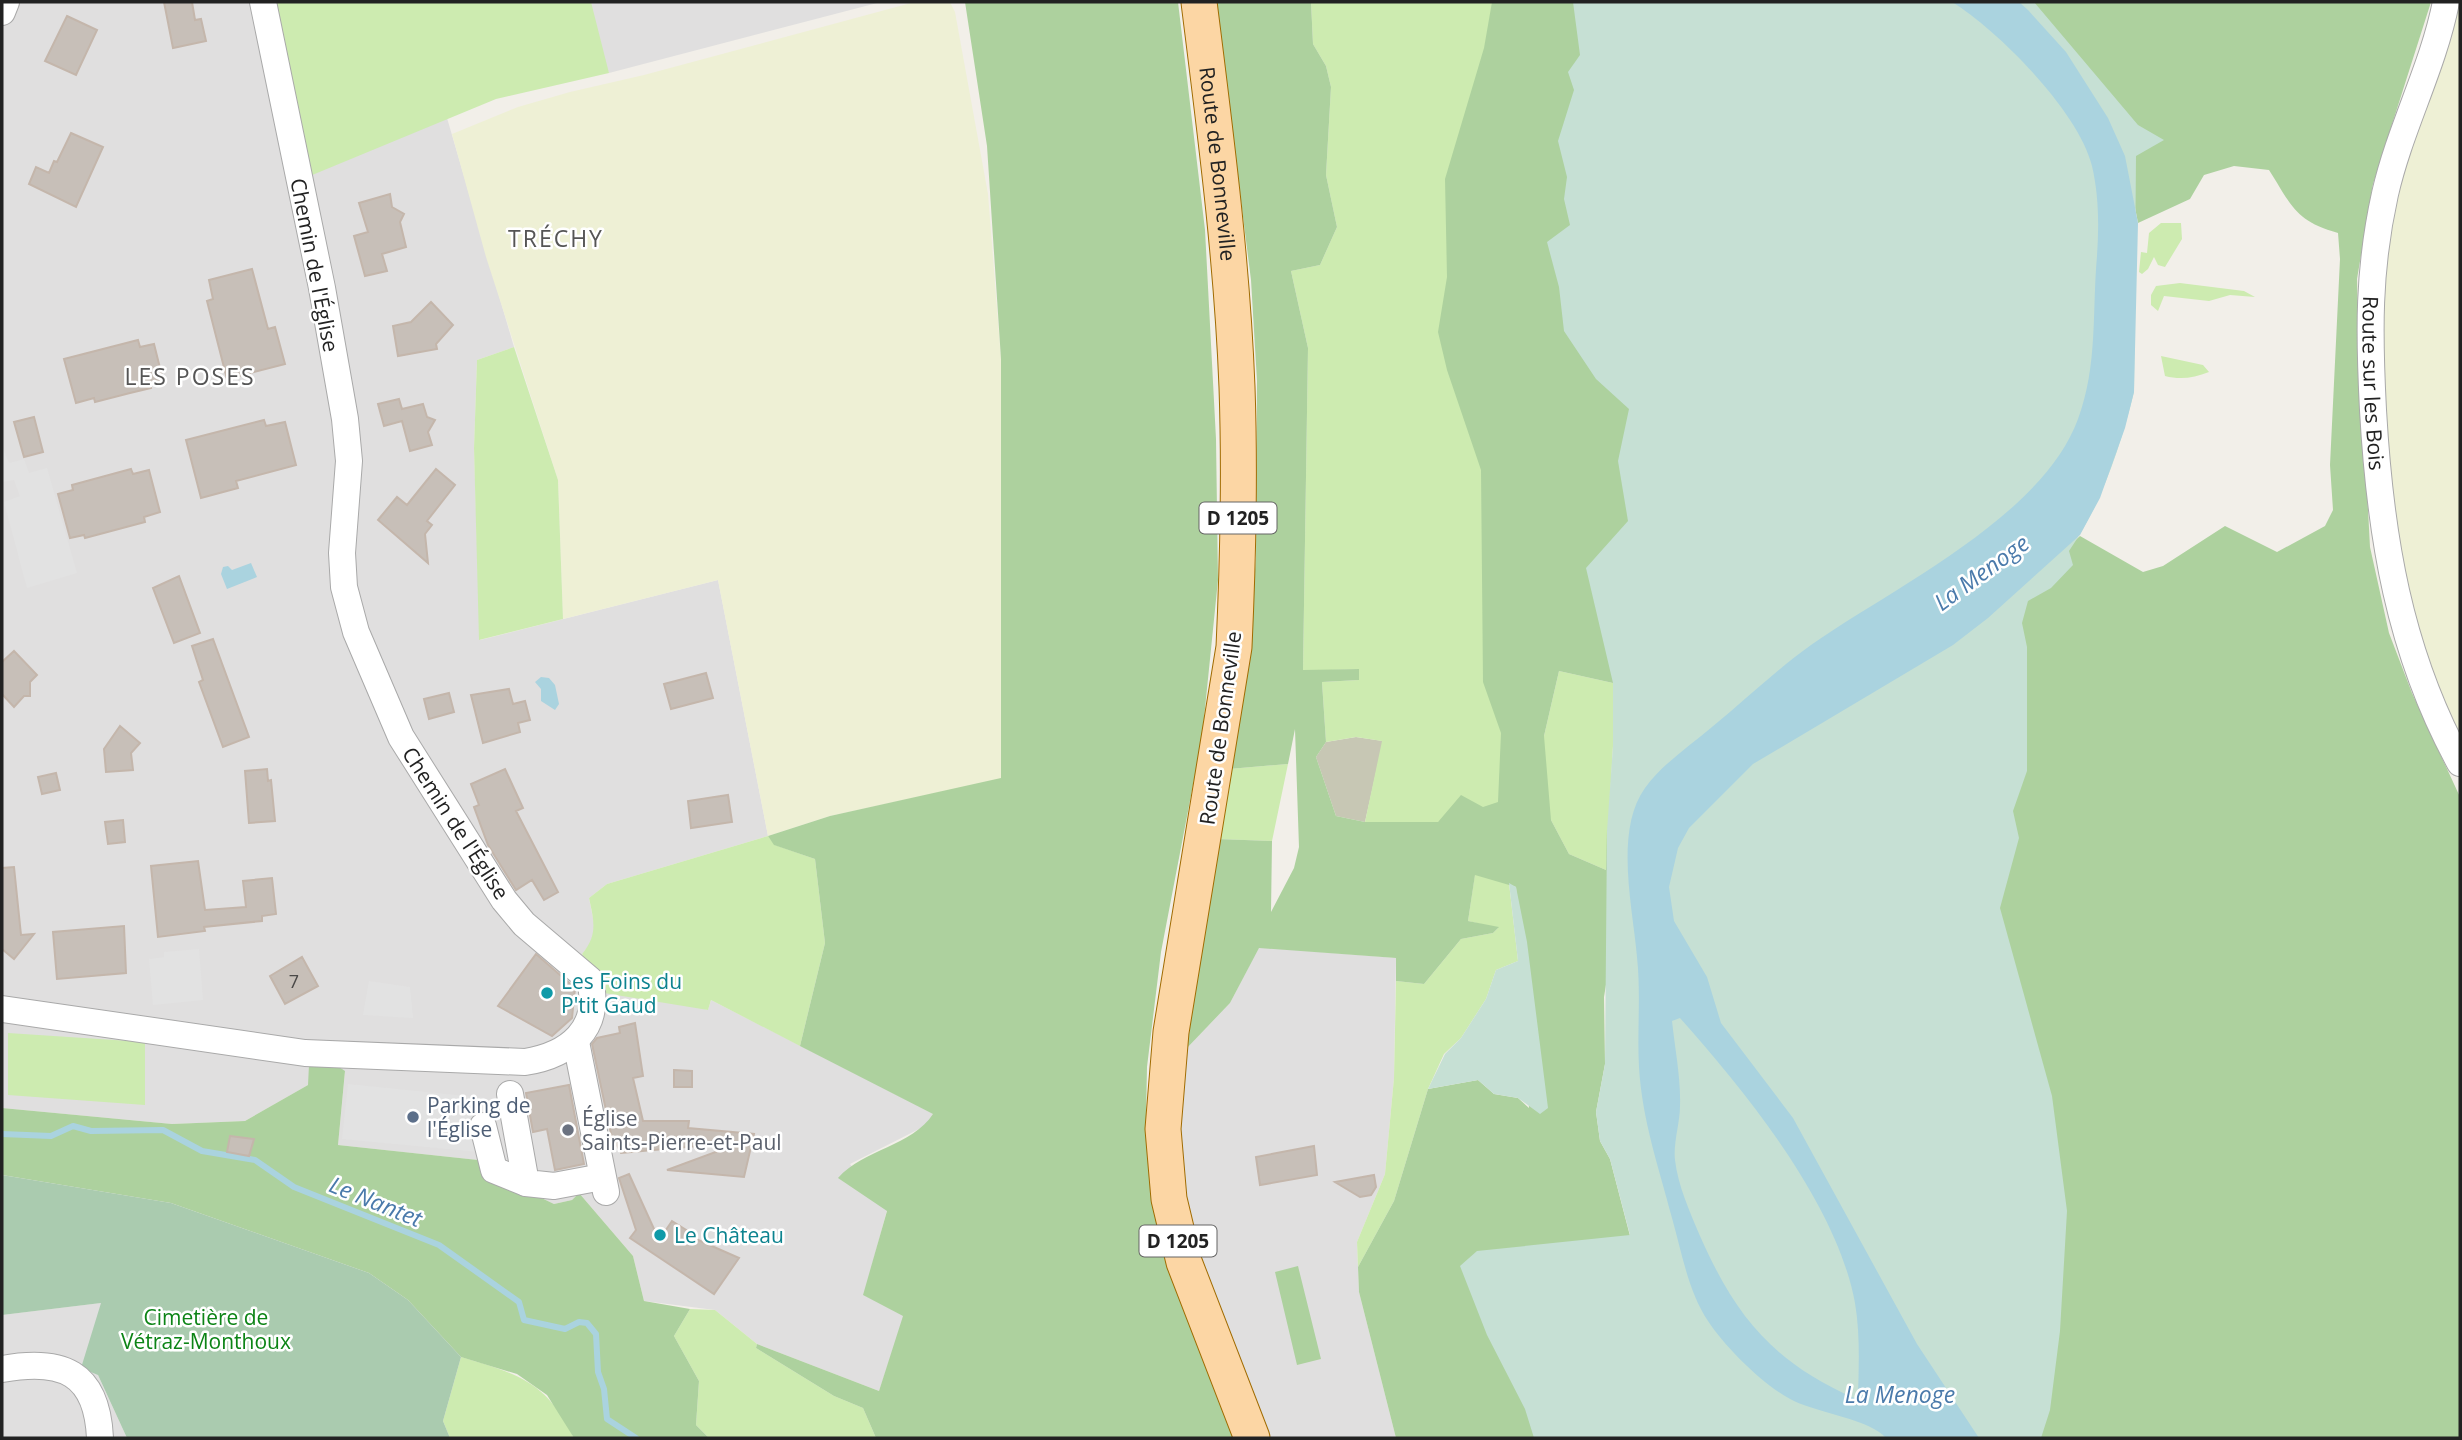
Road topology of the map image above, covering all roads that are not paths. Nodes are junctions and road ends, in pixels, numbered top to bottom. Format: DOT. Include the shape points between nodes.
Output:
graph roads {
  1 [pos="6,2"];
  2 [pos="263,2"];
  3 [pos="1199,2"];
  4 [pos="2446,2"];
  5 [pos="2,12"];
  6 [pos="2460,763"];
  7 [pos="2,1009"];
  8 [pos="576,1042"];
  9 [pos="510,1094"];
  10 [pos="482,1126"];
  11 [pos="526,1183"];
  12 [pos="2,1369"];
  13 [pos="100,1438"];
  14 [pos="1252,1438"];
  1 -- 5 [label="street"];
  2 -- 8 [label="street, Chemin de l'Église" via="345,419 349,461 342,553 344,587 356,632 401,737 505,900 524,924 590,980 591,1005"];
  3 -- 14 [label="main road, Route de Bonneville / D 1205" via="1237,384 1237,584 1234,647 1171,1032 1163,1129 1166,1180 1181,1253"];
  4 -- 6 [label="street, Route sur les Bois" via="2437,46 2385,194 2370,277 2368,320 2385,546 2422,681"];
  7 -- 8 [label="street" via="305,1053 525,1062 552,1056"];
  8 -- 11 [label="street" via="604,1185"];
  9 -- 11 [label="street"];
  10 -- 11 [label="street" via="494,1170"];
  12 -- 13 [label="street" via="44,1364 75,1375 91,1394"];
}
